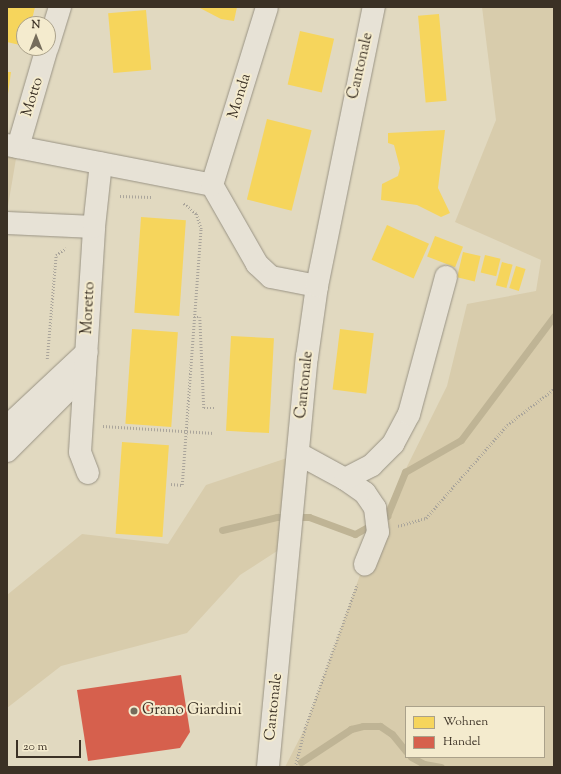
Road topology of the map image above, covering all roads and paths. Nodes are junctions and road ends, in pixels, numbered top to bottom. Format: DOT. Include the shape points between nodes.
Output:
graph roads {
  1 [pos="60,7"];
  2 [pos="267,7"];
  3 [pos="374,7"];
  4 [pos="56,20"];
  5 [pos="45,56"];
  6 [pos="12,146"];
  7 [pos="101,164"];
  8 [pos="212,185"];
  9 [pos="98,195"];
  10 [pos="152,197"];
  11 [pos="179,201"];
  12 [pos="7,223"];
  13 [pos="94,228"];
  14 [pos="446,277"];
  15 [pos="317,286"];
  16 [pos="194,317"];
  17 [pos="87,352"];
  18 [pos="85,374"];
  19 [pos="59,377"];
  20 [pos="554,389"];
  21 [pos="216,408"];
  22 [pos="10,424"];
  23 [pos="114,427"];
  24 [pos="185,432"];
  25 [pos="214,433"];
  26 [pos="7,450"];
  27 [pos="299,454"];
  28 [pos="88,473"];
  29 [pos="345,479"];
  30 [pos="171,484"];
  31 [pos="378,532"];
  32 [pos="365,564"];
  33 [pos="268,767"];
  34 [pos="295,767"];
  1 -- 4 [label="street, Motto"];
  2 -- 8 [label="street, Monda"];
  3 -- 15 [label="street, Cantonale"];
  5 -- 6 [label="street, Motto"];
  6 -- 7 [label="street"];
  7 -- 8 [label="street"];
  7 -- 9 [label="street, Moretto"];
  8 -- 15 [label="street" via="257,264 271,277"];
  9 -- 10 [label="path"];
  9 -- 13 [label="street, Moretto"];
  11 -- 16 [label="path" via="196,214 202,229"];
  12 -- 13 [label="street"];
  13 -- 17 [label="street, Moretto"];
  13 -- 19 [label="path" via="56,255 47,364"];
  14 -- 29 [label="street" via="409,414 393,444 377,460"];
  15 -- 27 [label="street, Cantonale"];
  16 -- 21 [label="path" via="200,318 204,408"];
  16 -- 24 [label="path"];
  17 -- 18 [label="street, Moretto"];
  17 -- 19 [label="street"];
  18 -- 26 [label="street"];
  18 -- 28 [label="street, Moretto" via="80,452"];
  19 -- 22 [label="street"];
  20 -- 31 [label="path" via="507,425 426,518"];
  23 -- 24 [label="path"];
  24 -- 25 [label="path"];
  24 -- 30 [label="path" via="182,485"];
  27 -- 29 [label="street"];
  27 -- 33 [label="street, Cantonale"];
  29 -- 31 [label="street" via="365,493 375,508"];
  31 -- 32 [label="street"];
  32 -- 34 [label="path" via="305,728"];
}
